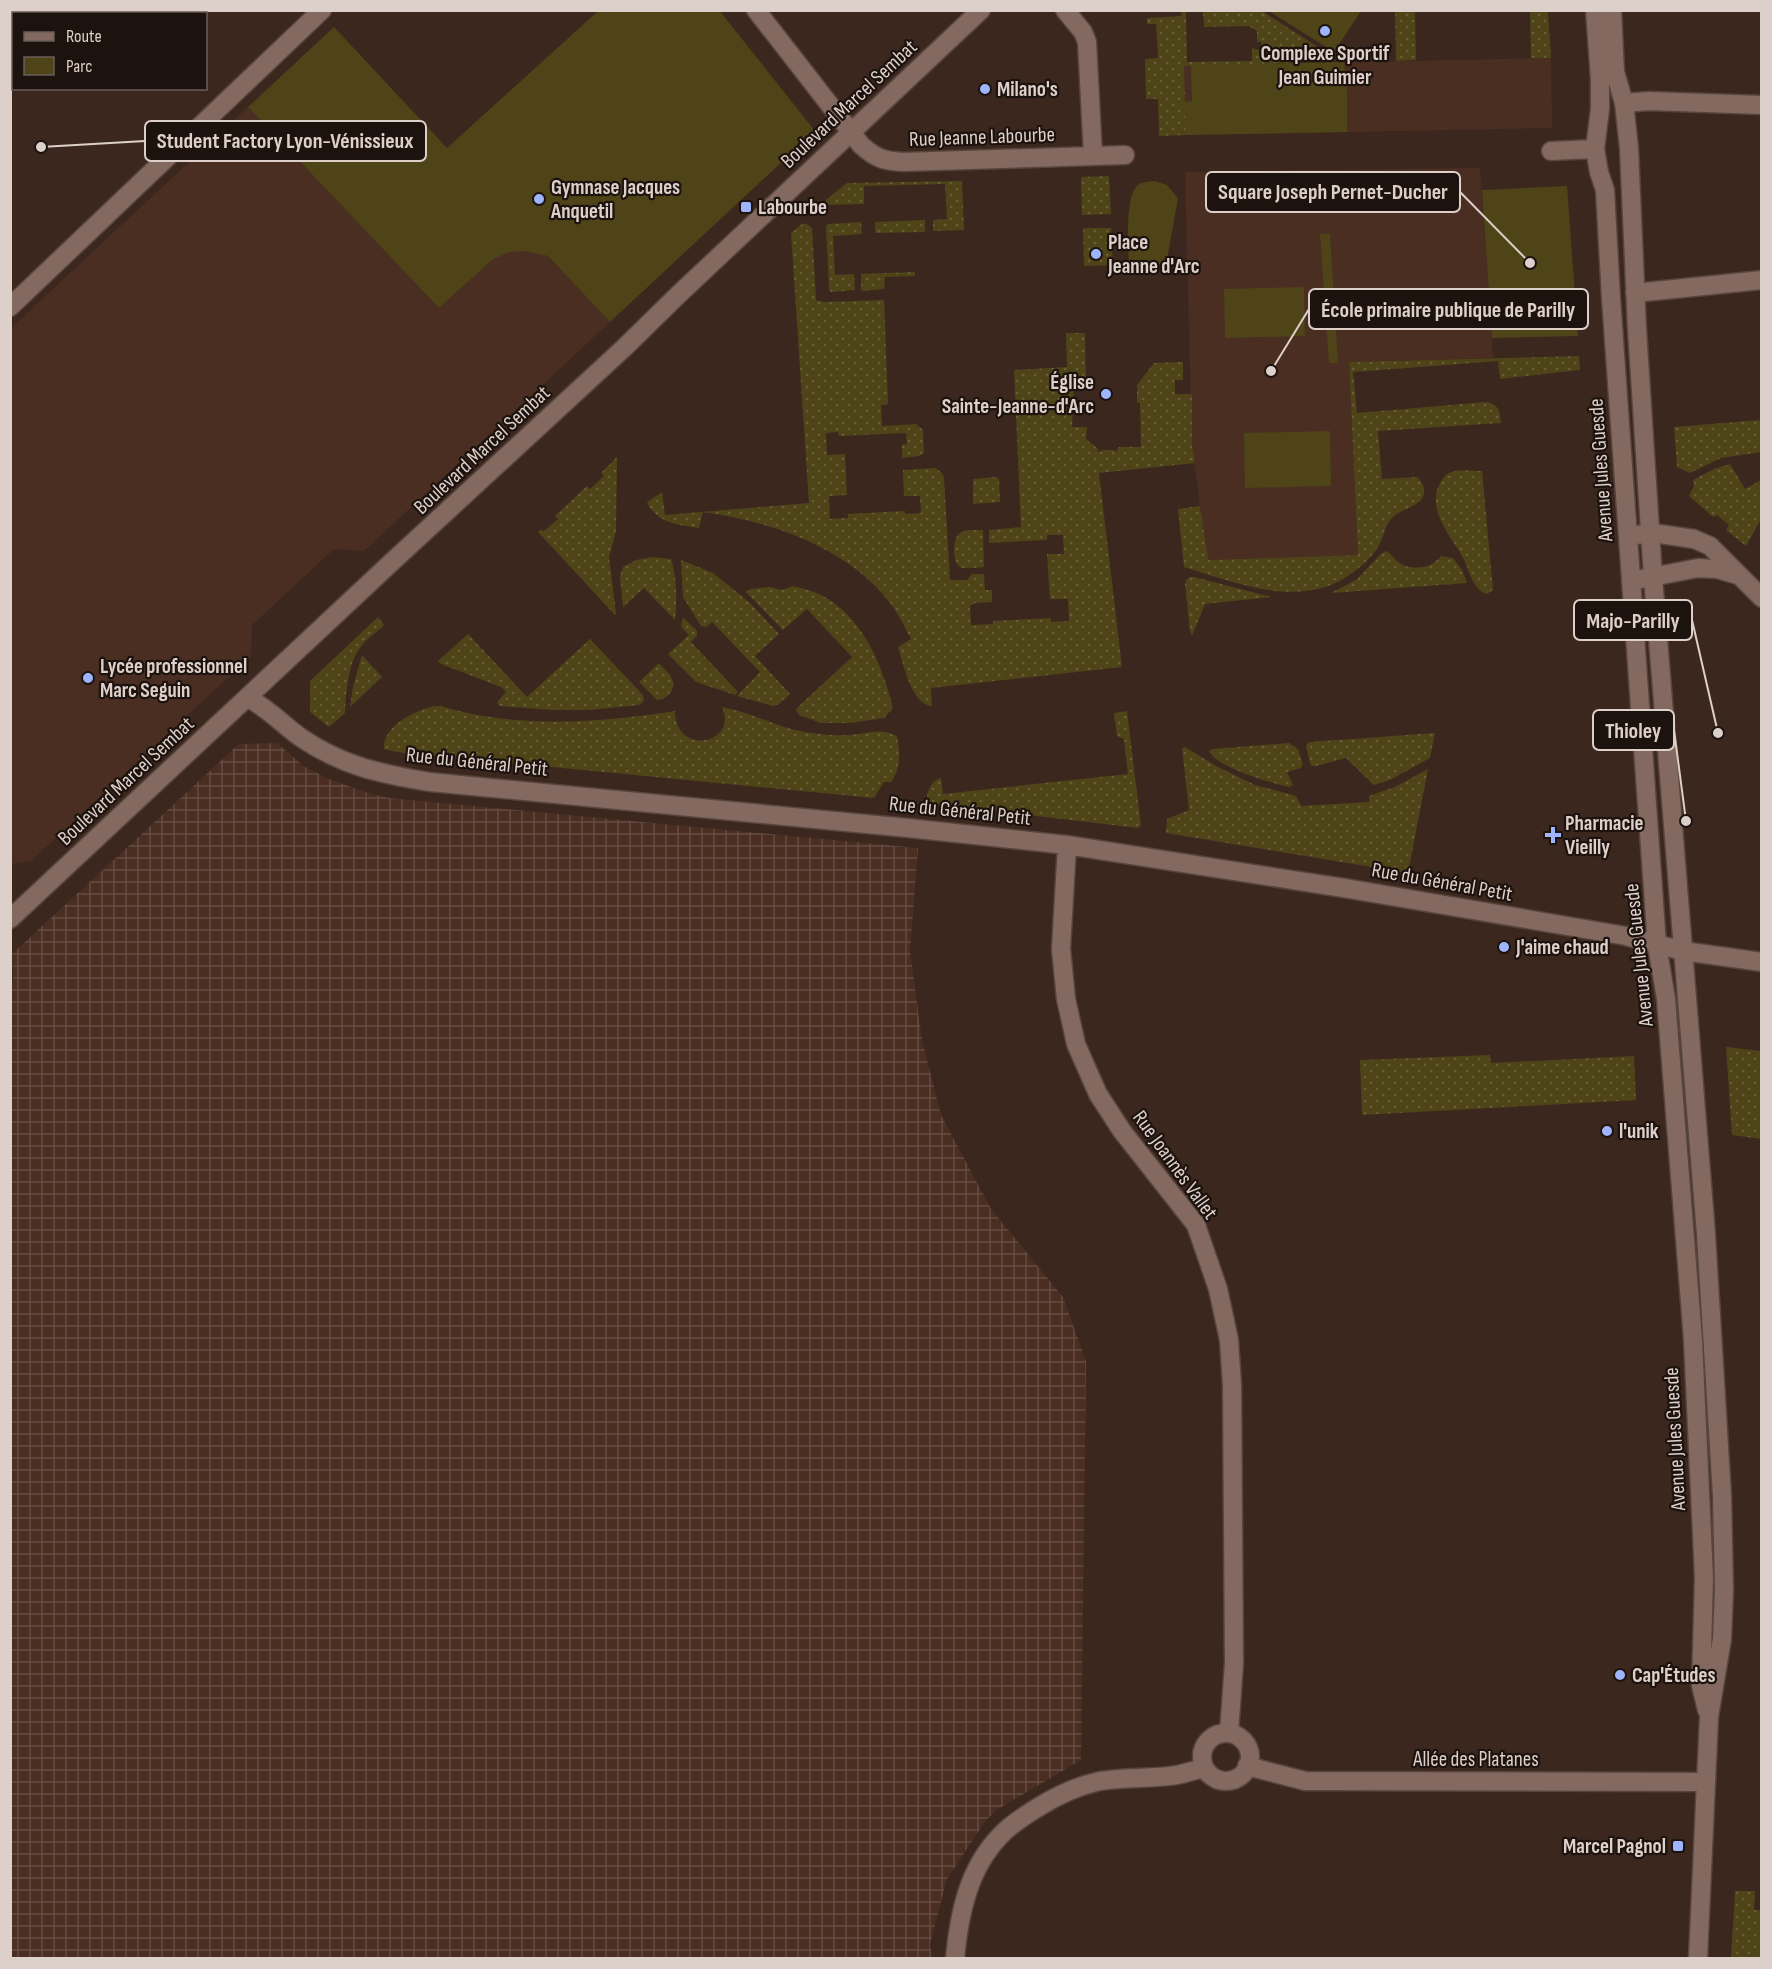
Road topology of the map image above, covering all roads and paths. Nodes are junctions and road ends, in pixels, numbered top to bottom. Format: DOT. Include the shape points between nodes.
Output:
graph roads {
  1 [pos="322,10"];
  2 [pos="756,10"];
  3 [pos="981,10"];
  4 [pos="1065,10"];
  5 [pos="1595,10"];
  6 [pos="1612,10"];
  7 [pos="1624,103"];
  8 [pos="1761,105"];
  9 [pos="851,132"];
  10 [pos="1595,149"];
  11 [pos="1551,151"];
  12 [pos="1125,155"];
  13 [pos="1093,156"];
  14 [pos="1761,279"];
  15 [pos="1635,293"];
  16 [pos="10,307"];
  17 [pos="1651,533"];
  18 [pos="1628,535"];
  19 [pos="1738,575"];
  20 [pos="1653,577"];
  21 [pos="1631,581"];
  22 [pos="1761,598"];
  23 [pos="248,698"];
  24 [pos="1067,846"];
  25 [pos="10,919"];
  26 [pos="1657,945"];
  27 [pos="1683,951"];
  28 [pos="1761,962"];
  29 [pos="1709,1717"];
  30 [pos="1229,1733"];
  31 [pos="1247,1766"];
  32 [pos="1204,1768"];
  33 [pos="1706,1782"];
  34 [pos="955,1959"];
  35 [pos="1698,1959"];
  1 -- 16 [label="street"];
  2 -- 9 [label="street, Rue Jeanne Labourbe"];
  3 -- 9 [label="street, Boulevard Marcel Sembat"];
  4 -- 13 [label="street" via="1087,42"];
  5 -- 10 [label="street, Avenue Jules Guesde" via="1600,79"];
  6 -- 7 [label="street, Avenue Jules Guesde" via="1615,72"];
  7 -- 8 [label="street" via="1648,100"];
  7 -- 15 [label="street, Avenue Jules Guesde"];
  9 -- 13 [label="street, Rue Jeanne Labourbe" via="870,153 886,161"];
  9 -- 23 [label="street, Boulevard Marcel Sembat"];
  10 -- 11 [label="street"];
  10 -- 18 [label="street, Avenue Jules Guesde" via="1605,190"];
  12 -- 13 [label="street, Rue Jeanne Labourbe"];
  14 -- 15 [label="street"];
  15 -- 17 [label="street, Avenue Jules Guesde"];
  17 -- 18 [label="street"];
  17 -- 19 [label="street" via="1694,539 1710,546"];
  17 -- 20 [label="street, Avenue Jules Guesde"];
  18 -- 21 [label="street, Avenue Jules Guesde"];
  19 -- 20 [label="street" via="1698,568"];
  19 -- 22 [label="street"];
  20 -- 21 [label="street"];
  20 -- 27 [label="street, Avenue Jules Guesde"];
  21 -- 26 [label="street, Avenue Jules Guesde"];
  23 -- 24 [label="street, Rue du Général Petit" via="317,748 382,774"];
  23 -- 25 [label="street, Boulevard Marcel Sembat"];
  24 -- 26 [label="street, Rue du Général Petit" via="1344,888 1626,936"];
  24 -- 30 [label="street, Rue Joannès Vallet" via="1061,949 1076,1044 1098,1094 1122,1131 1196,1225 1218,1289 1229,1340 1234,1651"];
  26 -- 27 [label="street, Rue du Général Petit"];
  26 -- 29 [label="street, Avenue Jules Guesde" via="1664,982 1693,1340 1704,1578 1701,1686"];
  27 -- 28 [label="street, Rue du Général Petit"];
  27 -- 29 [label="street, Avenue Jules Guesde" via="1722,1496 1722,1639"];
  29 -- 33 [label="street, Avenue Jules Guesde"];
  30 -- 31 [label="street" via="1242,1739 1248,1748"];
  30 -- 32 [label="street" via="1220,1733 1207,1742 1202,1753"];
  31 -- 32 [label="street" via="1238,1778 1225,1781 1214,1778"];
  31 -- 33 [label="street, Allée des Platanes" via="1305,1781"];
  32 -- 34 [label="street" via="1177,1775 1100,1781 1048,1801 1019,1819 1000,1836 982,1861 963,1901"];
  33 -- 35 [label="street, Avenue Jules Guesde"];
}
